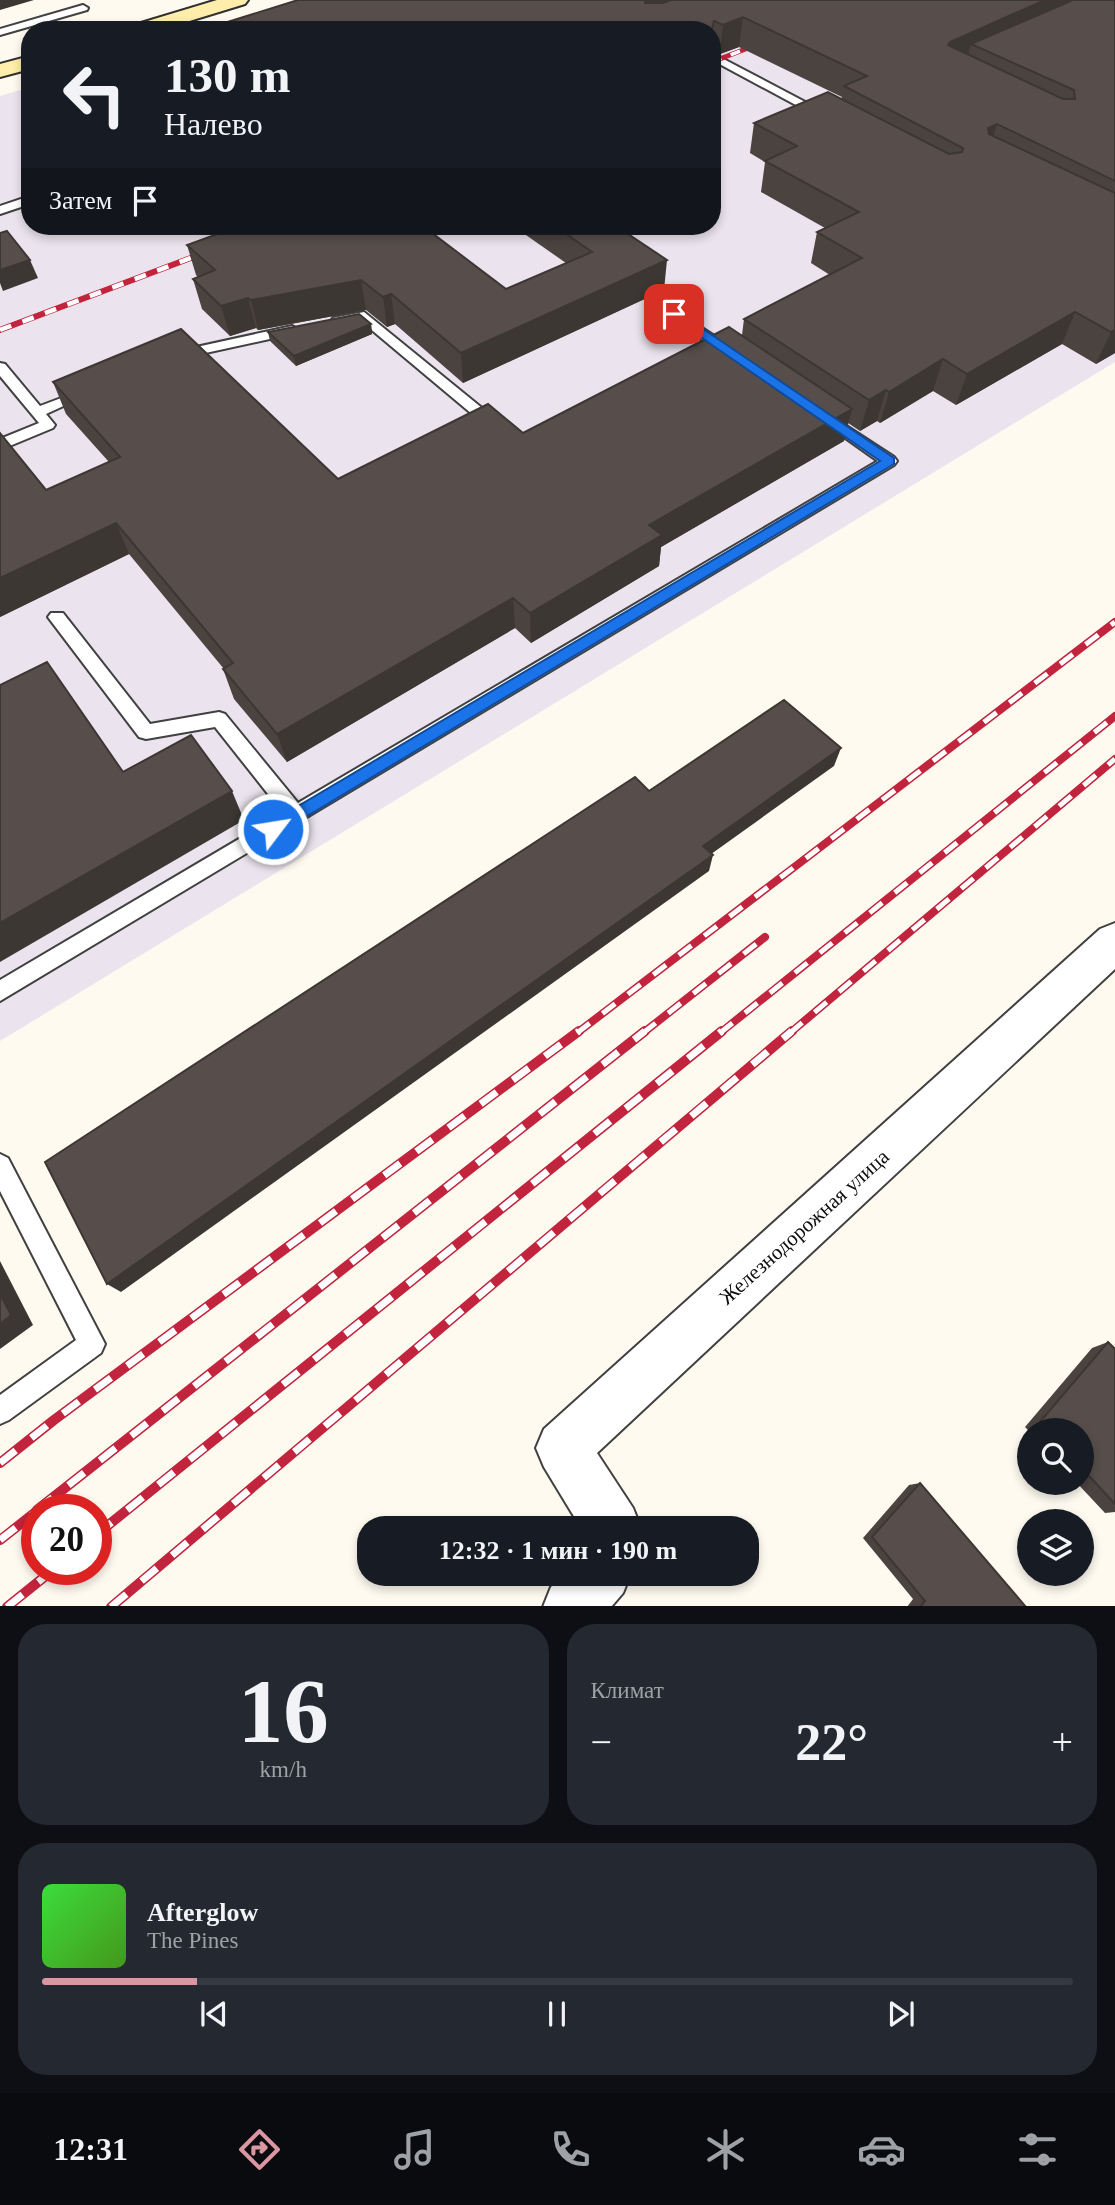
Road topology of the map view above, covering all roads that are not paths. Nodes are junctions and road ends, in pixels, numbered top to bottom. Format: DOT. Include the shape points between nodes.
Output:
graph roads {
  1 [pos="225,2"];
  2 [pos="83,8"];
  3 [pos="50,21"];
  4 [pos="166,21"];
  5 [pos="21,29"];
  6 [pos="0,32"];
  7 [pos="721,61"];
  8 [pos="21,65"];
  9 [pos="0,71"];
  10 [pos="838,123"];
  11 [pos="21,203"];
  12 [pos="0,210"];
  13 [pos="674,314"];
  14 [pos="163,361"];
  15 [pos="742,361"];
  16 [pos="0,367"];
  17 [pos="100,387"];
  18 [pos="810,407"];
  19 [pos="477,411"];
  20 [pos="37,412"];
  21 [pos="0,445"];
  22 [pos="57,617"];
  23 [pos="296,815"];
  24 [pos="1115,942"];
  25 [pos="0,991"];
  26 [pos="0,1166"];
  27 [pos="0,1411"];
  28 [pos="606,1516"];
  29 [pos="590,1586"];
  30 [pos="571,1606"];
  1 -- 4 [label="main road"];
  2 -- 3 [label="lane"];
  5 -- 6 [label="lane"];
  7 -- 10 [label="lane"];
  8 -- 9 [label="main road"];
  11 -- 12 [label="lane"];
  13 -- 15 [label="lane"];
  14 -- 19 [label="lane" via="188,351 364,316"];
  16 -- 20 [label="lane"];
  17 -- 20 [label="lane"];
  18 -- 23 [label="lane" via="890,461"];
  20 -- 21 [label="lane" via="48,425"];
  22 -- 23 [label="lane" via="146,732 219,719"];
  23 -- 25 [label="lane"];
  24 -- 28 [label="street, Железнодорожная улица" via="563,1448"];
  26 -- 27 [label="lane" via="92,1344"];
  29 -- 30 [label="street"];
}
